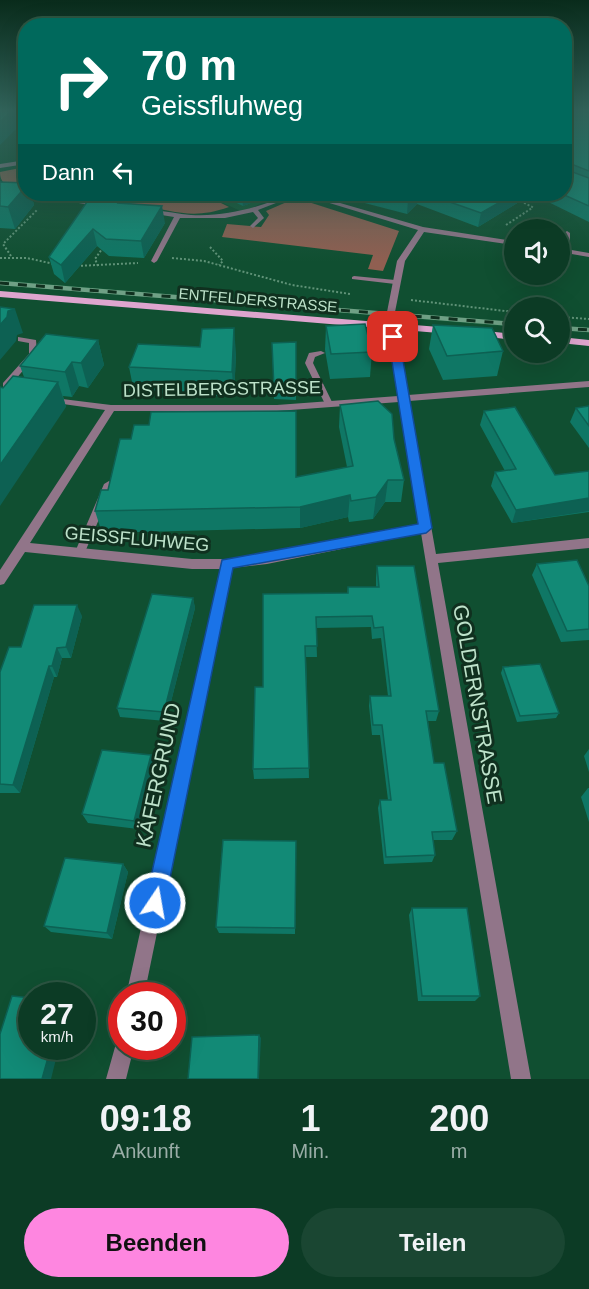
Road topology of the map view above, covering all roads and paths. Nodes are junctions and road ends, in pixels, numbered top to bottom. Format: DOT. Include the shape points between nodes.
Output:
graph roads {
  1 [pos="18,163"];
  2 [pos="0,166"];
  3 [pos="0,186"];
  4 [pos="18,192"];
  5 [pos="55,201"];
  6 [pos="79,201"];
  7 [pos="280,201"];
  8 [pos="324,201"];
  9 [pos="114,206"];
  10 [pos="532,207"];
  11 [pos="146,211"];
  12 [pos="256,211"];
  13 [pos="178,216"];
  14 [pos="253,226"];
  15 [pos="422,229"];
  16 [pos="487,239"];
  17 [pos="504,242"];
  18 [pos="111,244"];
  19 [pos="210,247"];
  20 [pos="570,252"];
  21 [pos="589,255"];
  22 [pos="11,256"];
  23 [pos="0,258"];
  24 [pos="154,261"];
  25 [pos="61,264"];
  26 [pos="71,265"];
  27 [pos="219,265"];
  28 [pos="98,266"];
  29 [pos="354,278"];
  30 [pos="396,282"];
  31 [pos="0,294"];
  32 [pos="393,299"];
  33 [pos="504,311"];
  34 [pos="391,312"];
  35 [pos="570,318"];
  36 [pos="589,319"];
  37 [pos="504,336"];
  38 [pos="393,337"];
  39 [pos="21,339"];
  40 [pos="570,341"];
  41 [pos="589,343"];
  42 [pos="321,353"];
  43 [pos="589,384"];
  44 [pos="0,392"];
  45 [pos="11,393"];
  46 [pos="33,397"];
  47 [pos="404,398"];
  48 [pos="329,404"];
  49 [pos="111,408"];
  50 [pos="110,484"];
  51 [pos="426,528"];
  52 [pos="589,543"];
  53 [pos="22,547"];
  54 [pos="80,552"];
  55 [pos="431,559"];
  56 [pos="227,564"];
  57 [pos="0,580"];
  58 [pos="138,982"];
  59 [pos="121,1060"];
  60 [pos="116,1079"];
  61 [pos="521,1079"];
  1 -- 2 [label="street"];
  3 -- 4 [label="lane"];
  5 -- 22 [label="path" via="38,208 3,244"];
  6 -- 9 [label="lane"];
  7 -- 12 [label="lane"];
  8 -- 15 [label="street"];
  10 -- 16 [label="path"];
  11 -- 13 [label="lane"];
  12 -- 13 [label="lane" via="209,218"];
  12 -- 14 [label="lane" via="261,218"];
  13 -- 24 [label="lane"];
  15 -- 16 [label="street"];
  15 -- 30 [label="street" via="401,261"];
  16 -- 17 [label="street"];
  18 -- 28 [label="path" via="104,246 95,259"];
  19 -- 27 [label="path" via="223,261"];
  20 -- 21 [label="street"];
  22 -- 23 [label="path"];
  22 -- 25 [label="path"];
  24 -- 27 [label="path" via="188,259"];
  24 -- 28 [label="path"];
  26 -- 28 [label="path"];
  27 -- 32 [label="path" via="292,285"];
  29 -- 30 [label="lane"];
  30 -- 32 [label="street"];
  31 -- 37 [label="main road, ENTFELDERSTRASSE"];
  32 -- 33 [label="path"];
  32 -- 34 [label="street"];
  35 -- 36 [label="path"];
  38 -- 47 [label="street, GOLDERNSTRASSE"];
  39 -- 44 [label="lane" via="33,342 33,354"];
  40 -- 41 [label="main road"];
  42 -- 48 [label="lane" via="312,355 309,363"];
  43 -- 47 [label="street, DISTELBERGSTRASSE"];
  44 -- 45 [label="street"];
  46 -- 49 [label="street, DISTELBERGSTRASSE"];
  47 -- 48 [label="street, DISTELBERGSTRASSE"];
  47 -- 51 [label="street, GOLDERNSTRASSE"];
  48 -- 49 [label="street, DISTELBERGSTRASSE" via="277,408"];
  49 -- 53 [label="street"];
  50 -- 54 [label="lane"];
  51 -- 55 [label="street, GOLDERNSTRASSE"];
  51 -- 56 [label="street, GEISSFLUHWEG"];
  52 -- 55 [label="street"];
  53 -- 54 [label="street, GEISSFLUHWEG"];
  53 -- 57 [label="street"];
  54 -- 56 [label="street, GEISSFLUHWEG"];
  55 -- 61 [label="street, GOLDERNSTRASSE"];
  56 -- 58 [label="street, KÄFERGRUND"];
  59 -- 60 [label="street"];
}
